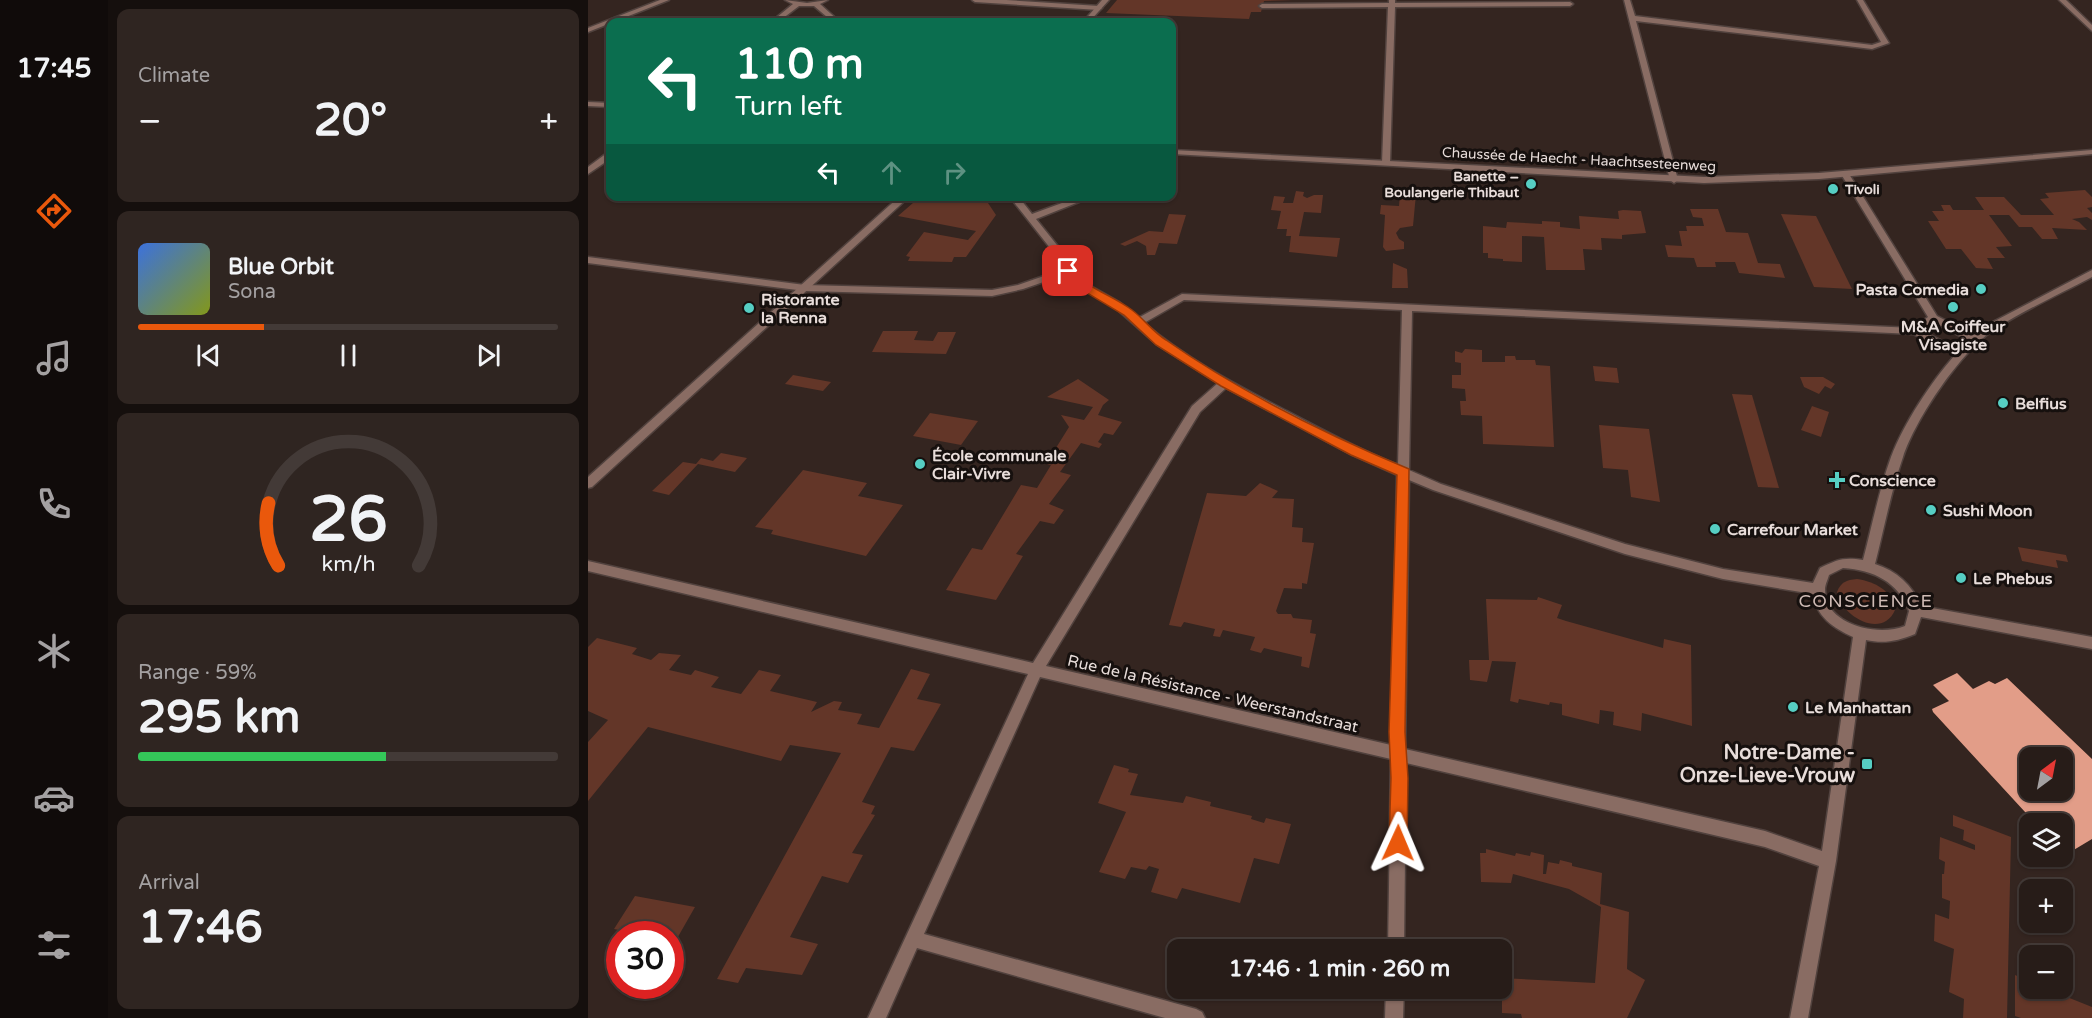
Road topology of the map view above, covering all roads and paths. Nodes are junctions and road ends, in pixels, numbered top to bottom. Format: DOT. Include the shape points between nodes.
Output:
graph roads {
  1 [pos="666,0"];
  2 [pos="788,0"];
  3 [pos="825,0"];
  4 [pos="975,0"];
  5 [pos="1106,0"];
  6 [pos="1627,0"];
  7 [pos="1860,0"];
  8 [pos="2062,0"];
  9 [pos="1060,2"];
  10 [pos="1392,3"];
  11 [pos="797,4"];
  12 [pos="816,4"];
  13 [pos="1570,4"];
  14 [pos="1262,6"];
  15 [pos="1099,8"];
  16 [pos="619,18"];
  17 [pos="779,18"];
  18 [pos="832,18"];
  19 [pos="1090,18"];
  20 [pos="1631,18"];
  21 [pos="606,23"];
  22 [pos="2092,29"];
  23 [pos="588,30"];
  24 [pos="588,104"];
  25 [pos="606,105"];
  26 [pos="1176,152"];
  27 [pos="2092,152"];
  28 [pos="606,158"];
  29 [pos="1386,163"];
  30 [pos="588,171"];
  31 [pos="1845,174"];
  32 [pos="1674,180"];
  33 [pos="901,201"];
  34 [pos="1017,201"];
  35 [pos="1076,201"];
  36 [pos="1029,218"];
  37 [pos="588,260"];
  38 [pos="1068,271"];
  39 [pos="2092,273"];
  40 [pos="805,288"];
  41 [pos="1407,309"];
  42 [pos="1933,318"];
  43 [pos="1140,322"];
  44 [pos="1915,331"];
  45 [pos="1975,340"];
  46 [pos="1961,354"];
  47 [pos="1225,383"];
  48 [pos="1404,473"];
  49 [pos="588,484"];
  50 [pos="588,566"];
  51 [pos="1868,566"];
  52 [pos="1817,589"];
  53 [pos="1916,611"];
  54 [pos="1860,635"];
  55 [pos="2092,643"];
  56 [pos="1036,671"];
  57 [pos="1398,753"];
  58 [pos="1828,861"];
  59 [pos="913,939"];
  60 [pos="1396,939"];
  61 [pos="1395,999"];
  62 [pos="877,1018"];
  63 [pos="1196,1018"];
  64 [pos="1395,1018"];
  65 [pos="1799,1018"];
  1 -- 16 [label="street"];
  2 -- 11 [label="street"];
  3 -- 12 [label="street"];
  4 -- 9 [label="street"];
  5 -- 15 [label="street"];
  6 -- 20 [label="street"];
  7 -- 20 [label="street" via="1885,43 1872,47"];
  8 -- 22 [label="street"];
  9 -- 15 [label="street"];
  10 -- 13 [label="street"];
  10 -- 14 [label="street"];
  10 -- 29 [label="street"];
  11 -- 12 [label="street"];
  11 -- 17 [label="street"];
  12 -- 18 [label="street"];
  15 -- 19 [label="street"];
  20 -- 32 [label="street"];
  21 -- 23 [label="street"];
  24 -- 25 [label="street"];
  26 -- 29 [label="street, Chaussée de Haecht - Haachtsesteenweg"];
  27 -- 31 [label="street, Chaussée de Haecht - Haachtsesteenweg"];
  28 -- 30 [label="street"];
  29 -- 32 [label="street, Chaussée de Haecht - Haachtsesteenweg"];
  31 -- 32 [label="street, Chaussée de Haecht - Haachtsesteenweg"];
  31 -- 42 [label="street"];
  33 -- 40 [label="street"];
  34 -- 36 [label="street"];
  35 -- 36 [label="street"];
  36 -- 38 [label="street" via="1062,257"];
  37 -- 40 [label="street"];
  38 -- 40 [label="street" via="992,293"];
  38 -- 43 [label="street" via="1076,282"];
  39 -- 45 [label="street" via="2024,307"];
  40 -- 49 [label="street"];
  41 -- 43 [label="street" via="1182,297"];
  41 -- 44 [label="street"];
  41 -- 48 [label="street"];
  42 -- 44 [label="street"];
  42 -- 45 [label="street"];
  43 -- 47 [label="street" via="1160,342"];
  44 -- 46 [label="street"];
  45 -- 46 [label="street"];
  46 -- 51 [label="street" via="1911,428 1897,457"];
  47 -- 48 [label="street"];
  47 -- 56 [label="street" via="1196,409"];
  48 -- 52 [label="street" via="1625,549 1723,574"];
  48 -- 57 [label="street"];
  50 -- 56 [label="street, Rue de la Résistance - Weerstandstraat"];
  51 -- 52 [label="street" via="1832,566 1818,580"];
  51 -- 53 [label="street" via="1905,589"];
  52 -- 54 [label="street" via="1835,620"];
  53 -- 54 [label="street" via="1910,630 1901,636 1889,639"];
  53 -- 55 [label="street"];
  54 -- 58 [label="street"];
  56 -- 57 [label="street, Rue de la Résistance - Weerstandstraat"];
  56 -- 59 [label="street"];
  57 -- 58 [label="street, Rue de la Résistance - Weerstandstraat" via="1765,839"];
  57 -- 60 [label="street"];
  58 -- 65 [label="street"];
  59 -- 62 [label="street"];
  59 -- 63 [label="street"];
  61 -- 64 [label="street"];
}
